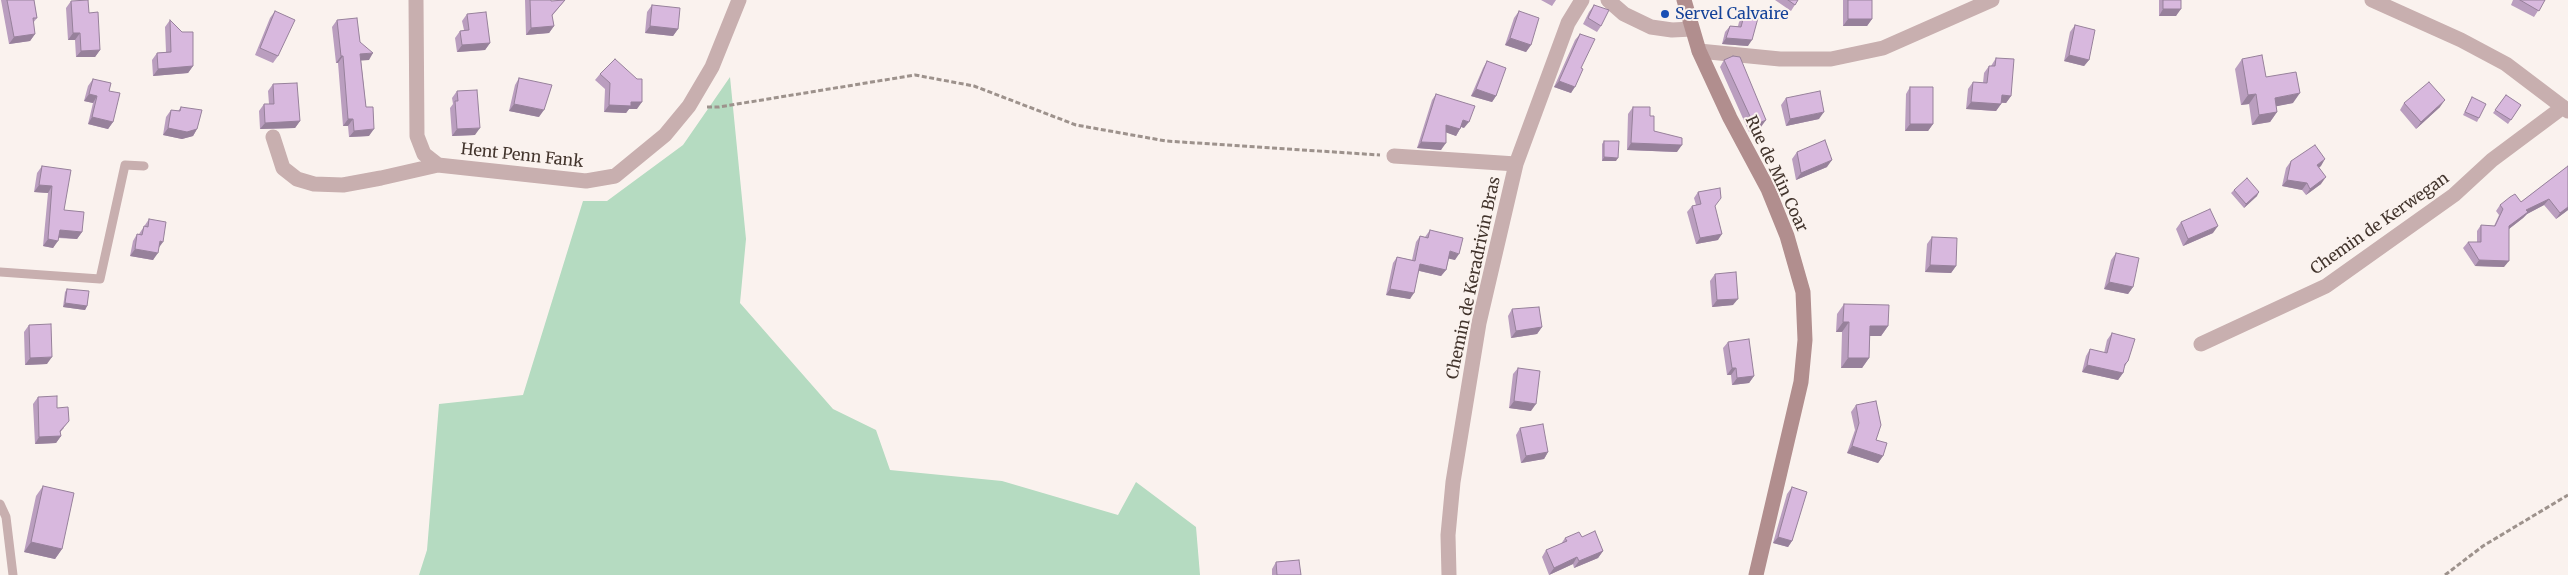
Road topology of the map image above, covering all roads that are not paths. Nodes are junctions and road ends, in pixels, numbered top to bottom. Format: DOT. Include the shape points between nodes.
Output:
graph roads {
  1 [pos="416,0"];
  2 [pos="739,0"];
  3 [pos="1582,0"];
  4 [pos="1608,0"];
  5 [pos="1684,0"];
  6 [pos="1992,0"];
  7 [pos="2372,0"];
  8 [pos="1692,28"];
  9 [pos="1699,51"];
  10 [pos="2566,109"];
  11 [pos="273,137"];
  12 [pos="1394,156"];
  13 [pos="438,164"];
  14 [pos="1516,164"];
  15 [pos="144,166"];
  16 [pos="0,272"];
  17 [pos="2202,344"];
  18 [pos="0,504"];
  19 [pos="13,575"];
  20 [pos="1449,575"];
  21 [pos="1756,575"];
  1 -- 13 [label="street, Hent Penn Fank" via="417,136 424,154"];
  2 -- 13 [label="street, Hent Penn Fank" via="712,67 689,106 666,136 615,176 576,180"];
  3 -- 14 [label="street, Chemin de Keradrivin Bras" via="1568,23"];
  4 -- 8 [label="street" via="1624,14 1651,27"];
  5 -- 8 [label="street, Rue de Min Coar"];
  6 -- 9 [label="street" via="1883,48 1831,59 1780,59"];
  7 -- 10 [label="street, Chemin de Kerwegan" via="2506,64"];
  8 -- 9 [label="street, Rue de Min Coar"];
  9 -- 21 [label="street, Rue de Min Coar" via="1768,189 1787,236 1803,292 1805,340 1801,382"];
  10 -- 17 [label="street, Chemin de Kerwegan" via="2492,160 2454,195 2326,286"];
  11 -- 13 [label="street" via="283,168 297,179 314,184 343,184 381,178"];
  12 -- 14 [label="street"];
  14 -- 20 [label="street, Chemin de Keradrivin Bras" via="1479,323 1453,482 1448,536"];
  15 -- 16 [label="lane" via="124,165 100,279"];
  18 -- 19 [label="lane" via="6,517"];
}
